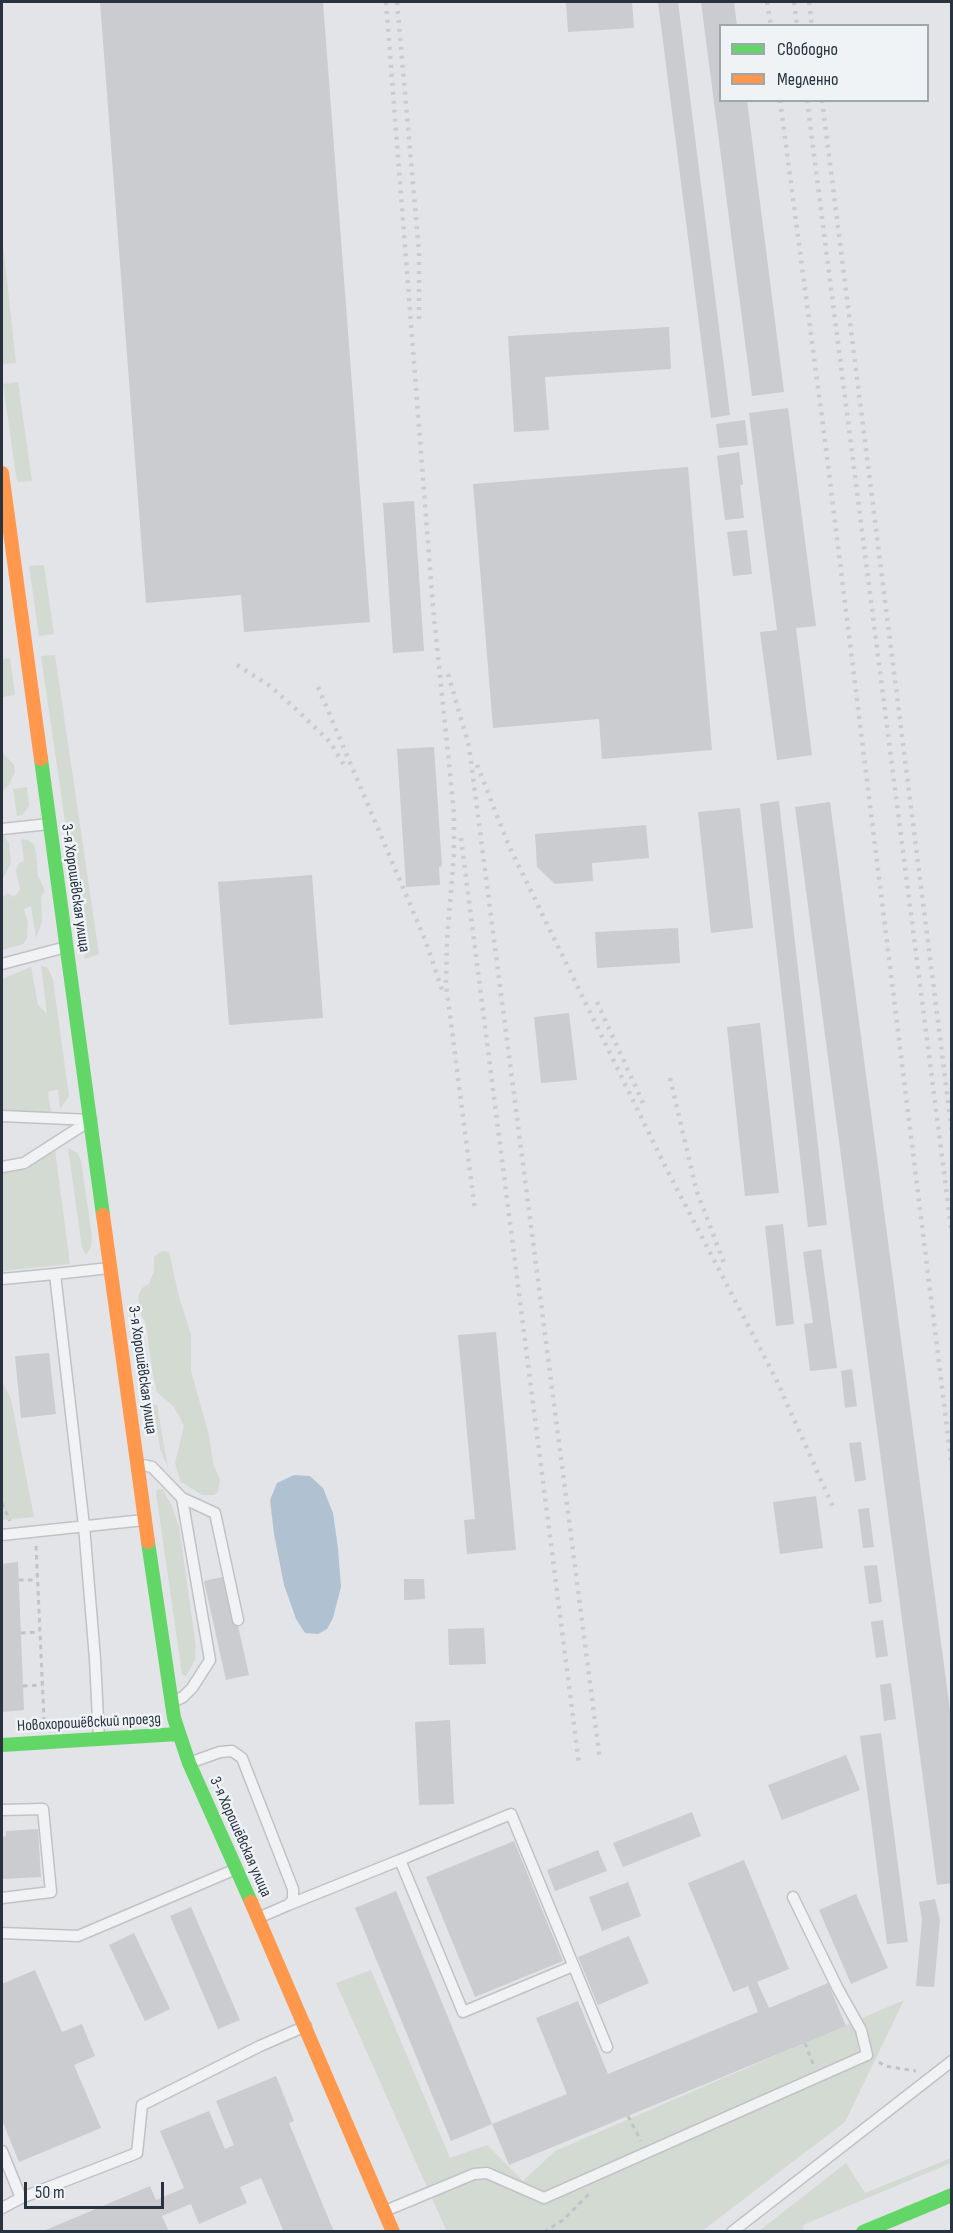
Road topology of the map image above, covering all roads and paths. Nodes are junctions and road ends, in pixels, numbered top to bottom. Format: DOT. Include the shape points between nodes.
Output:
graph roads {
  1 [pos="2,472"];
  2 [pos="49,824"];
  3 [pos="2,829"];
  4 [pos="66,947"];
  5 [pos="2,964"];
  6 [pos="2,1116"];
  7 [pos="91,1120"];
  8 [pos="2,1167"];
  9 [pos="112,1268"];
  10 [pos="55,1274"];
  11 [pos="2,1279"];
  12 [pos="138,1464"];
  13 [pos="182,1498"];
  14 [pos="145,1520"];
  15 [pos="84,1526"];
  16 [pos="36,1532"];
  17 [pos="2,1535"];
  18 [pos="19,1580"];
  19 [pos="37,1580"];
  20 [pos="238,1620"];
  21 [pos="39,1632"];
  22 [pos="21,1633"];
  23 [pos="42,1685"];
  24 [pos="23,1686"];
  25 [pos="171,1704"];
  26 [pos="178,1734"];
  27 [pos="99,1739"];
  28 [pos="45,1742"];
  29 [pos="2,1744"];
  30 [pos="189,1763"];
  31 [pos="2,1810"];
  32 [pos="400,1860"];
  33 [pos="237,1869"];
  34 [pos="2,1898"];
  35 [pos="793,1898"];
  36 [pos="288,1905"];
  37 [pos="258,1918"];
  38 [pos="2,1933"];
  39 [pos="573,1966"];
  40 [pos="306,2026"];
  41 [pos="805,2043"];
  42 [pos="607,2047"];
  43 [pos="951,2061"];
  44 [pos="885,2066"];
  45 [pos="933,2075"];
  46 [pos="818,2077"];
  47 [pos="628,2116"];
  48 [pos="2,2151"];
  49 [pos="646,2152"];
  50 [pos="594,2189"];
  51 [pos="951,2195"];
  52 [pos="21,2198"];
  53 [pos="2,2208"];
  54 [pos="384,2211"];
  55 [pos="736,2230"];
  56 [pos="393,2232"];
  57 [pos="544,2232"];
  58 [pos="863,2232"];
  1 -- 2 [label="street, 3-я Хорошёвская улица"];
  2 -- 3 [label="lane"];
  2 -- 4 [label="street, 3-я Хорошёвская улица"];
  4 -- 5 [label="lane"];
  4 -- 7 [label="street, 3-я Хорошёвская улица"];
  6 -- 7 [label="lane"];
  7 -- 8 [label="lane" via="24,1162"];
  7 -- 9 [label="street, 3-я Хорошёвская улица"];
  9 -- 10 [label="lane"];
  9 -- 12 [label="street, 3-я Хорошёвская улица"];
  10 -- 11 [label="lane"];
  10 -- 15 [label="lane"];
  12 -- 13 [label="lane" via="152,1467"];
  12 -- 14 [label="street, 3-я Хорошёвская улица"];
  13 -- 20 [label="lane" via="215,1513"];
  13 -- 25 [label="lane" via="210,1660 192,1688"];
  14 -- 15 [label="lane"];
  14 -- 25 [label="street, 3-я Хорошёвская улица"];
  15 -- 16 [label="lane"];
  15 -- 27 [label="lane"];
  16 -- 17 [label="lane"];
  16 -- 19 [label="path"];
  18 -- 19 [label="path"];
  19 -- 21 [label="path"];
  21 -- 22 [label="path"];
  21 -- 23 [label="path"];
  23 -- 24 [label="path"];
  23 -- 28 [label="path"];
  25 -- 26 [label="street, 3-я Хорошёвская улица"];
  26 -- 27 [label="street, Новохорошёвский проезд"];
  26 -- 30 [label="street, 3-я Хорошёвская улица"];
  27 -- 28 [label="street, Новохорошёвский проезд"];
  28 -- 29 [label="street, Новохорошёвский проезд"];
  30 -- 33 [label="street, 3-я Хорошёвская улица"];
  30 -- 36 [label="lane" via="220,1752 232,1751 242,1758 293,1889 293,1900"];
  31 -- 34 [label="lane" via="43,1809 51,1892"];
  32 -- 36 [label="lane"];
  32 -- 39 [label="lane" via="463,2012"];
  32 -- 39 [label="lane" via="511,1814"];
  33 -- 37 [label="street, 3-я Хорошёвская улица"];
  33 -- 38 [label="lane" via="78,1936"];
  35 -- 46 [label="lane" via="861,2030 867,2055"];
  36 -- 37 [label="lane"];
  37 -- 40 [label="street, 3-я Хорошёвская улица"];
  39 -- 42 [label="lane"];
  40 -- 52 [label="lane" via="142,2105 137,2153"];
  40 -- 54 [label="street, 3-я Хорошёвская улица"];
  41 -- 46 [label="path"];
  43 -- 45 [label="lane"];
  44 -- 45 [label="path"];
  45 -- 55 [label="lane"];
  46 -- 49 [label="lane"];
  47 -- 49 [label="path"];
  48 -- 52 [label="lane"];
  49 -- 54 [label="lane" via="544,2198 487,2173 474,2174"];
  50 -- 57 [label="path" via="563,2220"];
  51 -- 58 [label="street"];
  52 -- 53 [label="lane"];
  54 -- 56 [label="street, 3-я Хорошёвская улица"];
}
